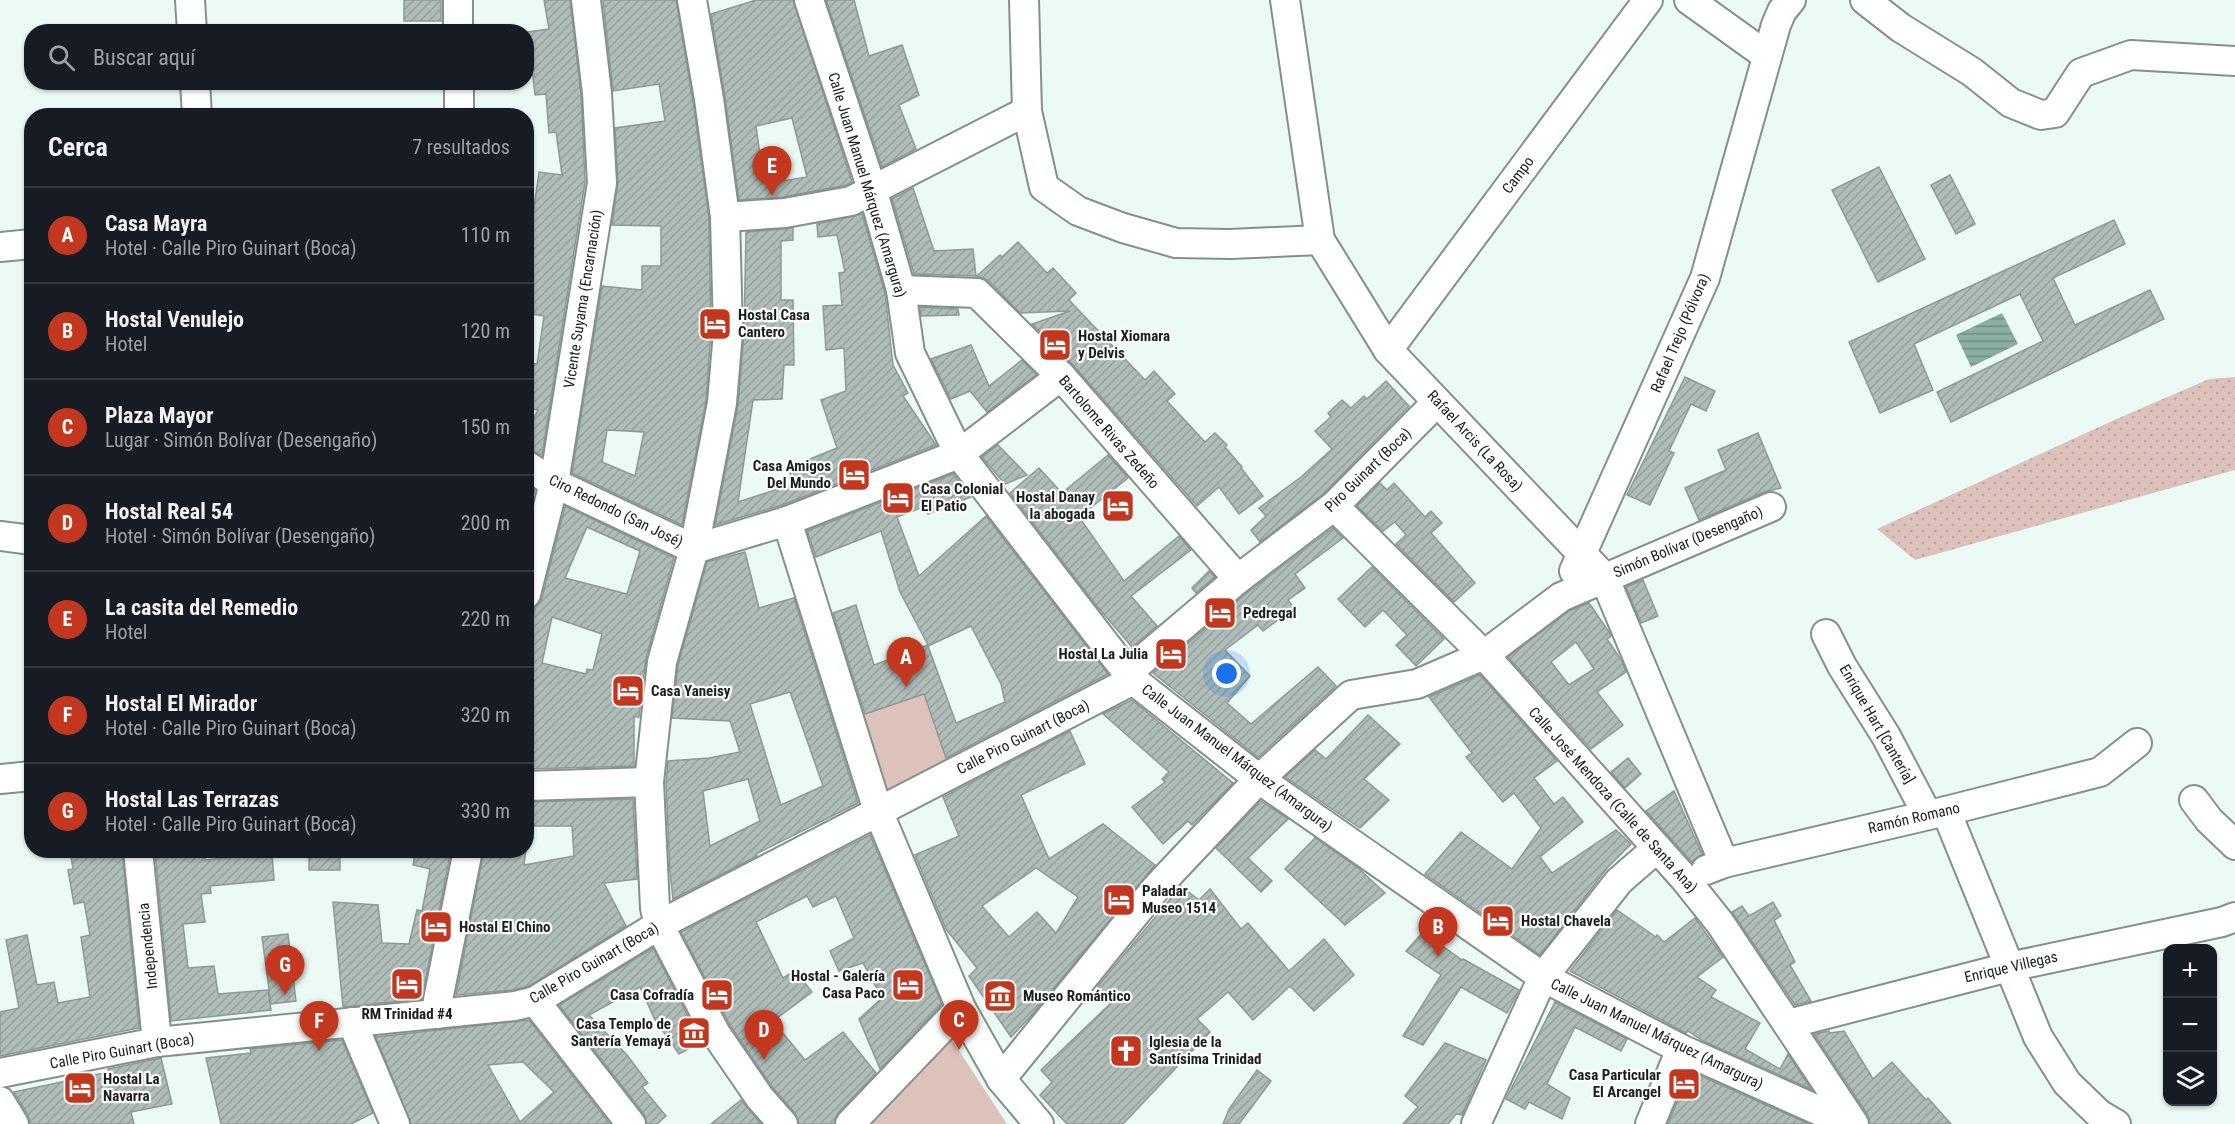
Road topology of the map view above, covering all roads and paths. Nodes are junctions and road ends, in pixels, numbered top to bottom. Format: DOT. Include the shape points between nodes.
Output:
graph roads {
  1 [pos="190,0"];
  2 [pos="458,0"];
  3 [pos="586,0"];
  4 [pos="692,0"];
  5 [pos="809,0"];
  6 [pos="1024,0"];
  7 [pos="1285,0"];
  8 [pos="1648,0"];
  9 [pos="1689,0"];
  10 [pos="1791,0"];
  11 [pos="1865,0"];
  12 [pos="192,24"];
  13 [pos="458,24"];
  14 [pos="1767,57"];
  15 [pos="2235,61"];
  16 [pos="195,90"];
  17 [pos="459,90"];
  18 [pos="197,108"];
  19 [pos="459,108"];
  20 [pos="1027,111"];
  21 [pos="873,192"];
  22 [pos="725,217"];
  23 [pos="1320,240"];
  24 [pos="24,245"];
  25 [pos="0,247"];
  26 [pos="901,290"];
  27 [pos="1388,350"];
  28 [pos="1061,376"];
  29 [pos="1437,402"];
  30 [pos="959,454"];
  31 [pos="534,470"];
  32 [pos="554,483"];
  33 [pos="1334,506"];
  34 [pos="1772,507"];
  35 [pos="787,521"];
  36 [pos="0,536"];
  37 [pos="24,539"];
  38 [pos="694,549"];
  39 [pos="1582,556"];
  40 [pos="534,562"];
  41 [pos="1604,577"];
  42 [pos="1238,579"];
  43 [pos="1561,597"];
  44 [pos="1826,634"];
  45 [pos="1484,655"];
  46 [pos="1130,677"];
  47 [pos="2137,742"];
  48 [pos="24,777"];
  49 [pos="0,779"];
  50 [pos="1259,779"];
  51 [pos="649,782"];
  52 [pos="534,786"];
  53 [pos="2194,800"];
  54 [pos="878,811"];
  55 [pos="1937,813"];
  56 [pos="2235,845"];
  57 [pos="1657,848"];
  58 [pos="139,858"];
  59 [pos="466,858"];
  60 [pos="1724,863"];
  61 [pos="1684,878"];
  62 [pos="659,926"];
  63 [pos="2231,926"];
  64 [pos="2009,967"];
  65 [pos="1543,977"];
  66 [pos="535,1001"];
  67 [pos="961,1008"];
  68 [pos="437,1014"];
  69 [pos="352,1022"];
  70 [pos="1788,1024"];
  71 [pos="157,1042"];
  72 [pos="1681,1049"];
  73 [pos="0,1073"];
  74 [pos="1001,1079"];
  75 [pos="0,1101"];
  76 [pos="14,1124"];
  77 [pos="395,1124"];
  78 [pos="631,1124"];
  79 [pos="783,1124"];
  80 [pos="850,1124"];
  81 [pos="1039,1124"];
  82 [pos="1476,1124"];
  83 [pos="1650,1124"];
  84 [pos="1849,1124"];
  85 [pos="1854,1124"];
  86 [pos="2116,1124"];
  1 -- 12 [label="street"];
  2 -- 13 [label="street"];
  3 -- 32 [label="street, Vicente Suyama (Encarnación)" via="602,183"];
  4 -- 22 [label="street"];
  5 -- 21 [label="street, Calle Juan Manuel Márquez (Amargura)"];
  6 -- 20 [label="street"];
  7 -- 23 [label="street, Rafael Arcis (La Rosa)"];
  8 -- 27 [label="street, Campo"];
  9 -- 14 [label="street"];
  10 -- 14 [label="street, Rafael Trejo (Pólvora)" via="1782,11"];
  11 -- 15 [label="street" via="2011,103 2041,115 2055,113 2081,73 2131,55"];
  14 -- 39 [label="street, Rafael Trejo (Pólvora)" via="1705,278"];
  16 -- 18 [label="street"];
  17 -- 19 [label="street"];
  20 -- 21 [label="street"];
  20 -- 23 [label="street" via="1044,187 1078,211 1176,243"];
  21 -- 22 [label="street" via="851,201 785,213"];
  21 -- 26 [label="street, Calle Juan Manuel Márquez (Amargura)"];
  22 -- 38 [label="street" via="728,332 722,403"];
  23 -- 27 [label="street, Rafael Arcis (La Rosa)"];
  24 -- 25 [label="street"];
  26 -- 28 [label="street, Bartolome Rivas Zedeño" via="977,293"];
  26 -- 30 [label="street, Calle Juan Manuel Márquez (Amargura)" via="910,353"];
  27 -- 29 [label="street, Rafael Arcis (La Rosa)"];
  28 -- 30 [label="street, Ciro Redondo (San José)"];
  28 -- 42 [label="street, Bartolome Rivas Zedeño"];
  29 -- 33 [label="street, Piro Guinart (Boca)"];
  29 -- 39 [label="street, Rafael Arcis (La Rosa)"];
  30 -- 35 [label="street, Ciro Redondo (San José)"];
  30 -- 46 [label="street, Calle Juan Manuel Márquez (Amargura)"];
  31 -- 32 [label="street, Ciro Redondo (San José)"];
  32 -- 38 [label="street, Ciro Redondo (San José)"];
  32 -- 40 [label="street, Vicente Suyama (Encarnación)"];
  33 -- 42 [label="street, Piro Guinart (Boca)"];
  33 -- 45 [label="street, Calle José Mendoza (Calle de Santa Ana)"];
  34 -- 41 [label="street, Simón Bolívar (Desengaño)"];
  35 -- 38 [label="street, Ciro Redondo (San José)"];
  35 -- 54 [label="street"];
  36 -- 37 [label="street"];
  38 -- 51 [label="street" via="662,662"];
  39 -- 41 [label="street, Rafael Arcis (La Rosa)"];
  39 -- 43 [label="street, Rafael Trejo (Pólvora)"];
  41 -- 43 [label="street, Simón Bolívar (Desengaño)"];
  41 -- 60 [label="street, Rafael Arcis (La Rosa)"];
  42 -- 46 [label="street, Calle Piro Guinart (Boca)"];
  43 -- 45 [label="street"];
  44 -- 55 [label="street, Enrique Hart [Cantería]" via="1842,666"];
  45 -- 50 [label="street" via="1417,684 1351,695"];
  45 -- 57 [label="street, Calle José Mendoza (Calle de Santa Ana)"];
  46 -- 50 [label="street, Calle Juan Manuel Márquez (Amargura)"];
  46 -- 54 [label="street, Calle Piro Guinart (Boca)"];
  47 -- 55 [label="street, Ramón Romano" via="2100,772"];
  48 -- 49 [label="street"];
  50 -- 65 [label="street, Calle Juan Manuel Márquez (Amargura)"];
  50 -- 74 [label="street" via="1157,887"];
  51 -- 52 [label="street"];
  51 -- 62 [label="street"];
  53 -- 56 [label="street"];
  54 -- 62 [label="street, Calle Piro Guinart (Boca)"];
  54 -- 67 [label="street"];
  55 -- 60 [label="street, Ramón Romano"];
  55 -- 64 [label="street, Enrique Hart [Cantería]"];
  57 -- 61 [label="street, Calle José Mendoza (Calle de Santa Ana)"];
  57 -- 65 [label="street" via="1619,881"];
  58 -- 71 [label="street, Independencia"];
  59 -- 68 [label="street"];
  60 -- 61 [label="street, Ramón Romano"];
  61 -- 70 [label="street, Calle José Mendoza (Calle de Santa Ana)" via="1720,923"];
  62 -- 66 [label="street, Calle Piro Guinart (Boca)"];
  62 -- 79 [label="street" via="716,1034"];
  63 -- 64 [label="street, Enrique Villegas"];
  64 -- 70 [label="street, Enrique Villegas"];
  64 -- 86 [label="street, Enrique Hart [Cantería]" via="2038,1037 2067,1083 2099,1114"];
  65 -- 72 [label="street, Calle Juan Manuel Márquez (Amargura)"];
  65 -- 82 [label="street"];
  66 -- 68 [label="street, Calle Piro Guinart (Boca)"];
  66 -- 78 [label="street"];
  67 -- 74 [label="street"];
  67 -- 80 [label="street"];
  68 -- 69 [label="street, Calle Piro Guinart (Boca)"];
  69 -- 71 [label="street, Calle Piro Guinart (Boca)"];
  69 -- 77 [label="street"];
  70 -- 85 [label="street, Calle José Mendoza (Calle de Santa Ana)"];
  71 -- 73 [label="street, Calle Piro Guinart (Boca)"];
  72 -- 83 [label="street"];
  72 -- 84 [label="street, Calle Juan Manuel Márquez (Amargura)"];
  74 -- 81 [label="street"];
  75 -- 76 [label="street"];
}
